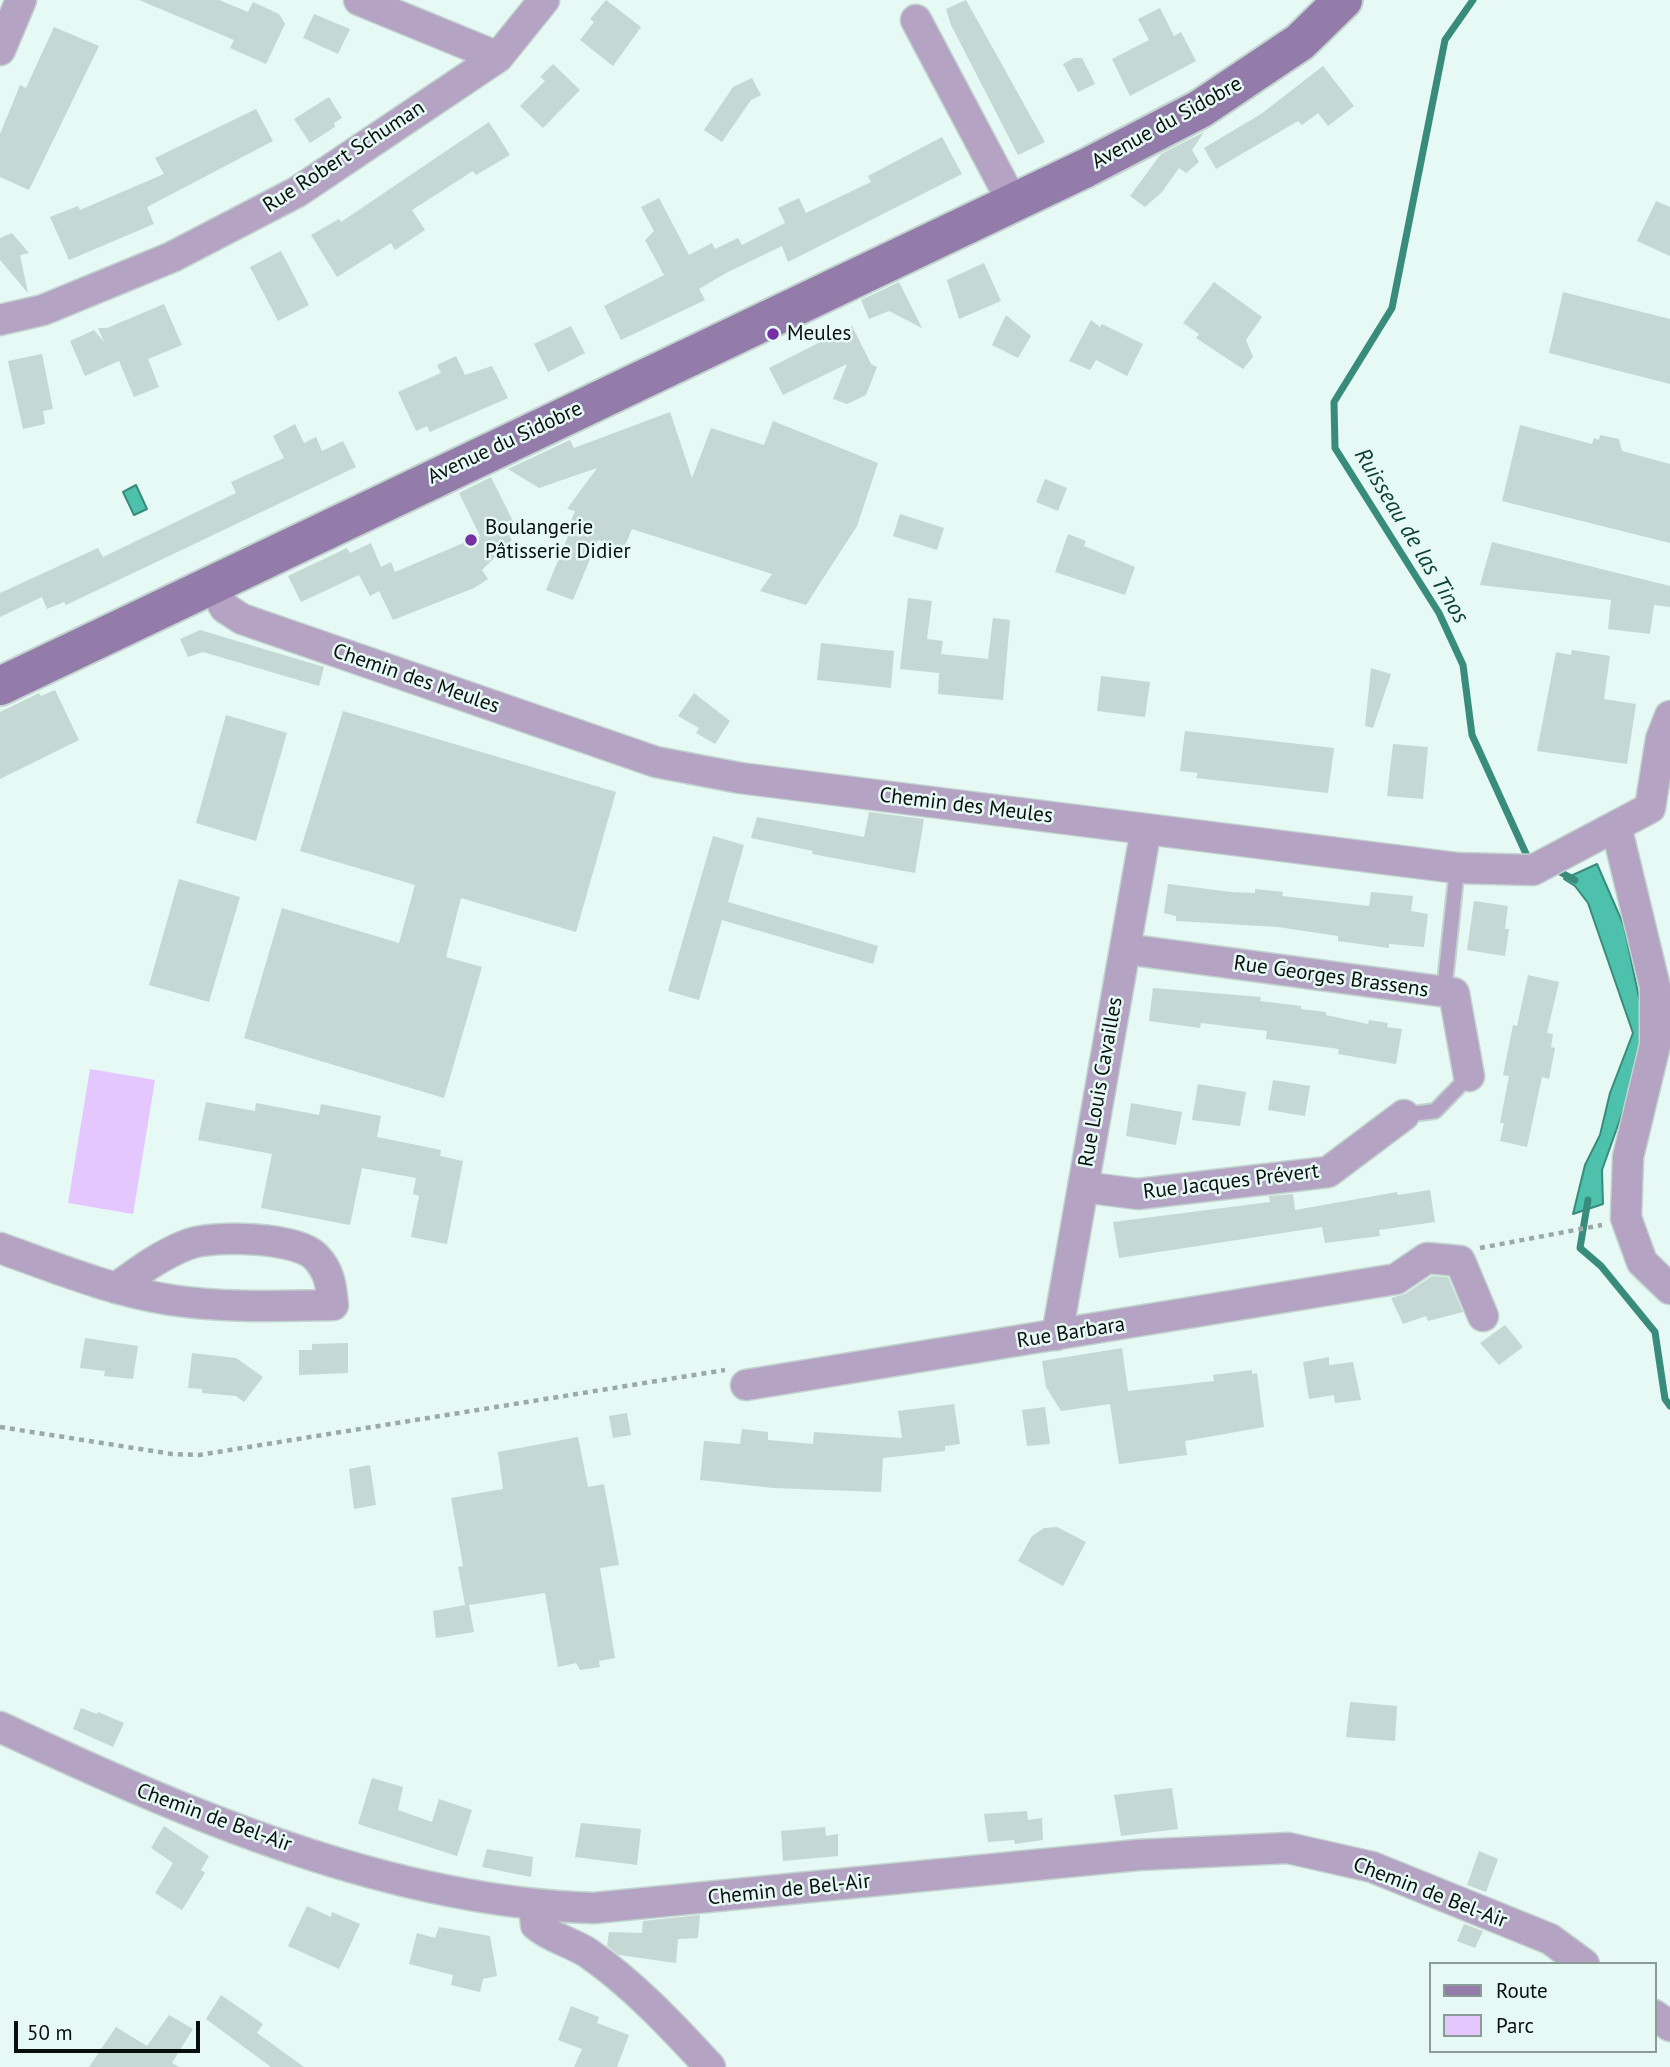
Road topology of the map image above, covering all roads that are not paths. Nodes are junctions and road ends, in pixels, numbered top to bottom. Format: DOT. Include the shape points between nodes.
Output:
graph roads {
  1 [pos="21,0"];
  2 [pos="359,0"];
  3 [pos="544,0"];
  4 [pos="1343,0"];
  5 [pos="916,20"];
  6 [pos="0,50"];
  7 [pos="498,57"];
  8 [pos="1013,204"];
  9 [pos="0,320"];
  10 [pos="212,585"];
  11 [pos="0,686"];
  12 [pos="1670,716"];
  13 [pos="1660,806"];
  14 [pos="1616,826"];
  15 [pos="1146,829"];
  16 [pos="1457,868"];
  17 [pos="1125,949"];
  18 [pos="1444,992"];
  19 [pos="1469,1076"];
  20 [pos="1404,1115"];
  21 [pos="1083,1186"];
  22 [pos="0,1248"];
  23 [pos="116,1288"];
  24 [pos="1670,1289"];
  25 [pos="1483,1316"];
  26 [pos="1058,1335"];
  27 [pos="747,1385"];
  28 [pos="0,1727"];
  29 [pos="534,1905"];
  30 [pos="1581,1962"];
  31 [pos="710,2067"];
  1 -- 6 [label="street"];
  2 -- 7 [label="street"];
  3 -- 7 [label="street, Rue Robert Schuman"];
  4 -- 8 [label="main road, Avenue du Sidobre" via="1300,43 1200,109"];
  5 -- 8 [label="street"];
  7 -- 9 [label="street, Rue Robert Schuman" via="297,192 172,257 43,310"];
  8 -- 10 [label="main road, Avenue du Sidobre"];
  10 -- 11 [label="main road, Avenue du Sidobre"];
  10 -- 15 [label="street, Chemin des Meules" via="225,608 242,619 656,762 740,778"];
  12 -- 13 [label="street, Chemin des Meules" via="1661,739"];
  13 -- 14 [label="street, Chemin des Meules"];
  14 -- 16 [label="street, Chemin des Meules" via="1533,870"];
  14 -- 24 [label="street" via="1656,987 1655,1045 1628,1157 1626,1218 1642,1262"];
  15 -- 16 [label="street, Chemin des Meules"];
  15 -- 17 [label="street, Rue Louis Cavailles"];
  16 -- 18 [label="lane"];
  17 -- 18 [label="street, Rue Georges Brassens"];
  17 -- 21 [label="street, Rue Louis Cavailles"];
  18 -- 19 [label="street, Rue Georges Brassens" via="1454,993"];
  19 -- 20 [label="lane" via="1435,1111"];
  20 -- 21 [label="street, Rue Jacques Prévert" via="1328,1172 1138,1194"];
  21 -- 26 [label="street, Rue Louis Cavailles"];
  22 -- 23 [label="street"];
  23 -- 23 [label="street" via="161,1256 193,1243 233,1239 280,1243 314,1255 331,1278 333,1305 225,1305"];
  25 -- 26 [label="street, Rue Barbara" via="1460,1261 1427,1258 1396,1279"];
  26 -- 27 [label="street, Rue Barbara"];
  28 -- 29 [label="street, Chemin de Bel-Air" via="112,1780 254,1835 410,1882"];
  29 -- 30 [label="street, Chemin de Bel-Air" via="594,1908 1138,1855 1288,1848 1372,1867 1550,1939"];
  29 -- 31 [label="street" via="536,1925 583,1950 610,1971"];
}
